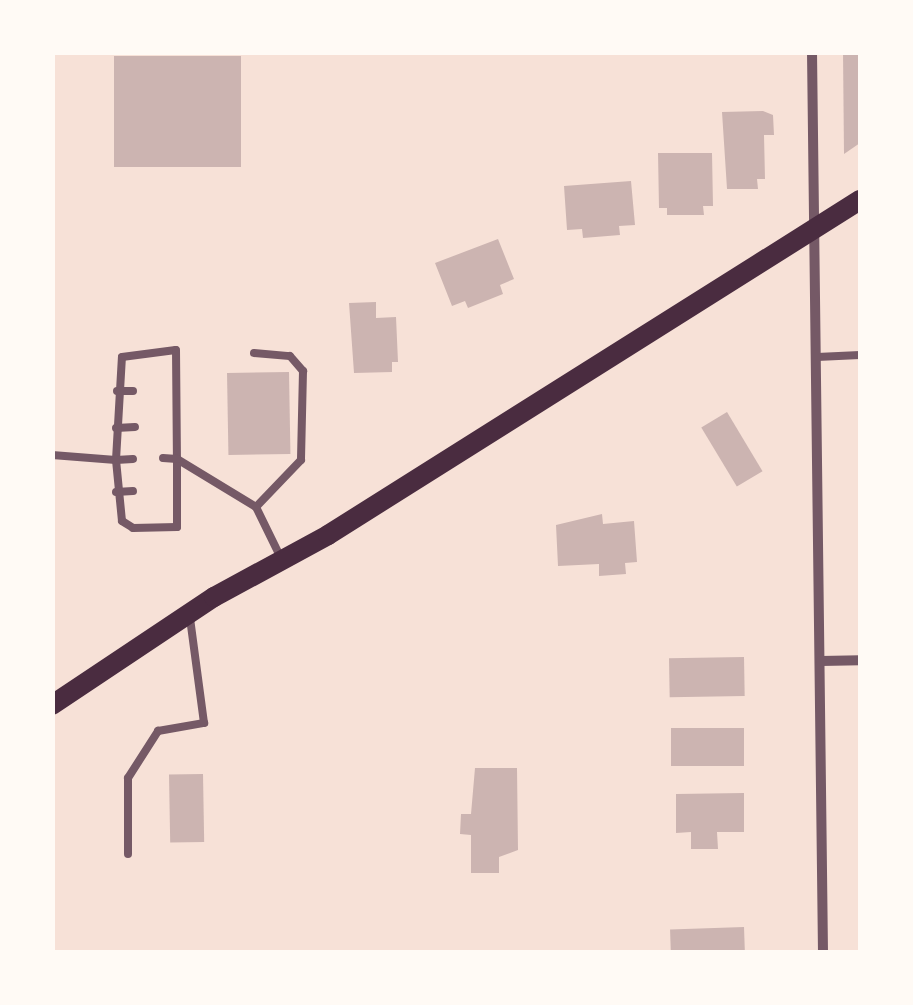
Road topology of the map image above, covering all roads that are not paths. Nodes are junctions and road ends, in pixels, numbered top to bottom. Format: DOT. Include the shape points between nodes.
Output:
graph roads {
  1 [pos="812,52"];
  2 [pos="860,200"];
  3 [pos="814,230"];
  4 [pos="188,346"];
  5 [pos="176,350"];
  6 [pos="254,353"];
  7 [pos="860,355"];
  8 [pos="817,357"];
  9 [pos="117,391"];
  10 [pos="133,391"];
  11 [pos="176,391"];
  12 [pos="165,392"];
  13 [pos="116,428"];
  14 [pos="135,428"];
  15 [pos="165,428"];
  16 [pos="177,428"];
  17 [pos="52,456"];
  18 [pos="163,458"];
  19 [pos="177,459"];
  20 [pos="116,460"];
  21 [pos="133,460"];
  22 [pos="133,491"];
  23 [pos="164,491"];
  24 [pos="177,491"];
  25 [pos="116,492"];
  26 [pos="256,507"];
  27 [pos="282,560"];
  28 [pos="190,614"];
  29 [pos="860,660"];
  30 [pos="821,662"];
  31 [pos="52,705"];
  32 [pos="128,854"];
  33 [pos="823,952"];
  1 -- 3 [label="street"];
  2 -- 3 [label="main road"];
  3 -- 8 [label="street"];
  3 -- 27 [label="main road"];
  4 -- 5 [label="lane"];
  5 -- 9 [label="lane" via="122,357"];
  5 -- 11 [label="lane"];
  6 -- 26 [label="lane" via="290,356 303,371 301,460"];
  7 -- 8 [label="lane"];
  8 -- 30 [label="street"];
  9 -- 10 [label="lane"];
  9 -- 13 [label="lane"];
  11 -- 12 [label="lane"];
  11 -- 16 [label="lane"];
  13 -- 14 [label="lane"];
  13 -- 20 [label="lane"];
  15 -- 16 [label="lane"];
  16 -- 19 [label="lane"];
  17 -- 20 [label="lane"];
  18 -- 19 [label="lane"];
  19 -- 24 [label="lane"];
  19 -- 26 [label="lane"];
  20 -- 21 [label="lane"];
  20 -- 25 [label="lane"];
  22 -- 25 [label="lane"];
  23 -- 24 [label="lane"];
  24 -- 25 [label="lane" via="177,526 133,528 122,521"];
  26 -- 27 [label="lane"];
  27 -- 28 [label="main road"];
  28 -- 31 [label="main road"];
  28 -- 32 [label="lane" via="204,723 158,731 128,778"];
  29 -- 30 [label="street"];
  30 -- 33 [label="street"];
}
